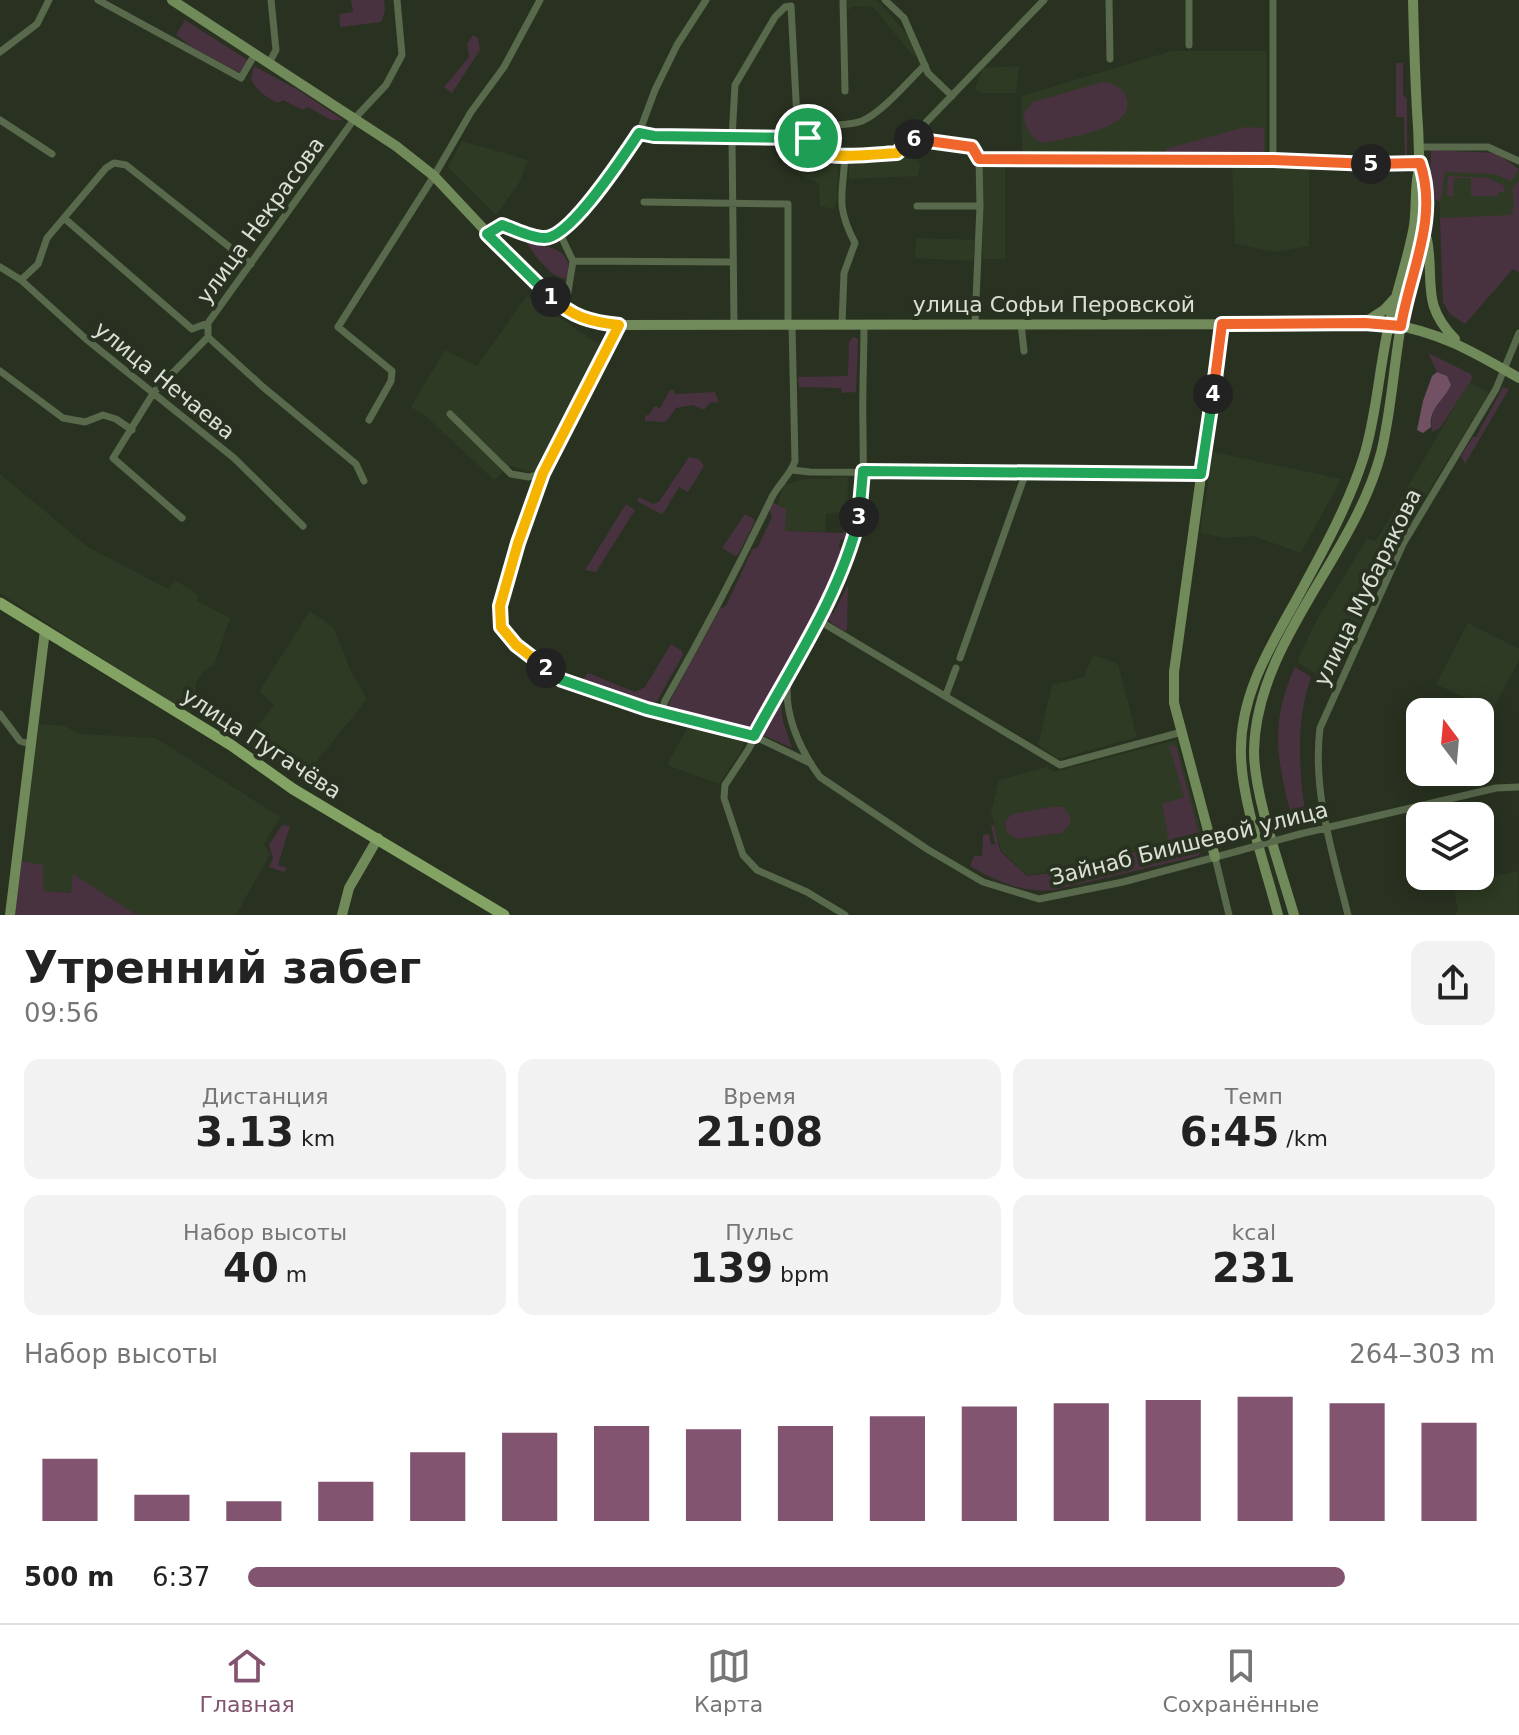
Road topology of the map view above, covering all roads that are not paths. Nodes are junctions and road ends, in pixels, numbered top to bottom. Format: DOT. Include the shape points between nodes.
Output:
graph roads {
  1 [pos="49,0"];
  2 [pos="98,0"];
  3 [pos="172,0"];
  4 [pos="271,0"];
  5 [pos="397,0"];
  6 [pos="540,0"];
  7 [pos="706,0"];
  8 [pos="843,0"];
  9 [pos="885,0"];
  10 [pos="1044,0"];
  11 [pos="1109,0"];
  12 [pos="1189,0"];
  13 [pos="1273,0"];
  14 [pos="1413,0"];
  15 [pos="788,3"];
  16 [pos="1189,45"];
  17 [pos="0,52"];
  18 [pos="255,54"];
  19 [pos="1110,59"];
  20 [pos="269,63"];
  21 [pos="925,65"];
  22 [pos="845,91"];
  23 [pos="952,96"];
  24 [pos="355,118"];
  25 [pos="0,120"];
  26 [pos="639,133"];
  27 [pos="732,137"];
  28 [pos="798,138"];
  29 [pos="808,138"];
  30 [pos="910,139"];
  31 [pos="1419,147"];
  32 [pos="52,154"];
  33 [pos="845,155"];
  34 [pos="979,159"];
  35 [pos="1273,160"];
  36 [pos="1519,161"];
  37 [pos="1420,163"];
  38 [pos="434,176"];
  39 [pos="644,202"];
  40 [pos="732,202"];
  41 [pos="917,206"];
  42 [pos="980,206"];
  43 [pos="64,218"];
  44 [pos="1425,229"];
  45 [pos="487,234"];
  46 [pos="560,234"];
  47 [pos="573,261"];
  48 [pos="732,262"];
  49 [pos="251,264"];
  50 [pos="0,267"];
  51 [pos="21,280"];
  52 [pos="1396,297"];
  53 [pos="565,311"];
  54 [pos="208,323"];
  55 [pos="1365,323"];
  56 [pos="842,324"];
  57 [pos="975,324"];
  58 [pos="1021,324"];
  59 [pos="1222,324"];
  60 [pos="1389,324"];
  61 [pos="619,325"];
  62 [pos="734,325"];
  63 [pos="790,325"];
  64 [pos="864,325"];
  65 [pos="1401,326"];
  66 [pos="1519,333"];
  67 [pos="208,337"];
  68 [pos="1463,346"];
  69 [pos="1024,351"];
  70 [pos="1503,369"];
  71 [pos="0,371"];
  72 [pos="1519,378"];
  73 [pos="154,392"];
  74 [pos="450,414"];
  75 [pos="369,420"];
  76 [pos="132,430"];
  77 [pos="792,470"];
  78 [pos="863,471"];
  79 [pos="1026,472"];
  80 [pos="543,473"];
  81 [pos="1201,474"];
  82 [pos="364,481"];
  83 [pos="182,518"];
  84 [pos="303,526"];
  85 [pos="0,603"];
  86 [pos="818,620"];
  87 [pos="45,630"];
  88 [pos="960,658"];
  89 [pos="956,668"];
  90 [pos="789,676"];
  91 [pos="946,695"];
  92 [pos="661,713"];
  93 [pos="0,714"];
  94 [pos="1182,732"];
  95 [pos="754,736"];
  96 [pos="32,745"];
  97 [pos="810,763"];
  98 [pos="1519,787"];
  99 [pos="1326,827"];
  100 [pos="378,838"];
  101 [pos="1215,857"];
  102 [pos="10,915"];
  103 [pos="342,915"];
  104 [pos="504,915"];
  105 [pos="845,915"];
  106 [pos="1229,915"];
  107 [pos="1278,915"];
  108 [pos="1294,915"];
  109 [pos="1348,915"];
  1 -- 17 [label="street" via="37,24"];
  2 -- 18 [label="street" via="241,78"];
  3 -- 18 [label="main road"];
  4 -- 20 [label="street" via="276,50"];
  5 -- 24 [label="street, улица Некрасова" via="402,55 386,85"];
  6 -- 38 [label="street"];
  7 -- 26 [label="street" via="677,45"];
  8 -- 22 [label="street"];
  9 -- 21 [label="street" via="904,18"];
  10 -- 23 [label="street"];
  11 -- 19 [label="street"];
  12 -- 16 [label="street"];
  13 -- 35 [label="street"];
  14 -- 31 [label="main road"];
  15 -- 27 [label="street" via="735,85"];
  15 -- 28 [label="street"];
  18 -- 20 [label="main road"];
  20 -- 24 [label="main road"];
  21 -- 23 [label="street"];
  21 -- 29 [label="street" via="862,121 820,126 811,129"];
  23 -- 30 [label="street"];
  24 -- 38 [label="main road"];
  24 -- 49 [label="street, улица Некрасова"];
  25 -- 32 [label="street"];
  26 -- 27 [label="street"];
  26 -- 46 [label="street" via="605,183"];
  27 -- 28 [label="street"];
  27 -- 40 [label="street"];
  28 -- 29 [label="street"];
  29 -- 33 [label="street" via="819,153"];
  30 -- 33 [label="street" via="897,153"];
  30 -- 34 [label="street" via="972,147"];
  31 -- 36 [label="street" via="1488,147"];
  31 -- 37 [label="main road"];
  33 -- 56 [label="street" via="840,206 855,243 844,273"];
  34 -- 35 [label="street"];
  34 -- 42 [label="street"];
  35 -- 37 [label="street"];
  37 -- 44 [label="main road"];
  37 -- 52 [label="main road" via="1414,230"];
  38 -- 45 [label="main road"];
  38 -- 75 [label="street" via="338,327 392,371"];
  39 -- 40 [label="street"];
  40 -- 48 [label="street"];
  40 -- 63 [label="street" via="788,204"];
  41 -- 42 [label="street"];
  42 -- 57 [label="street"];
  43 -- 49 [label="street" via="106,168 126,165"];
  43 -- 51 [label="street" via="47,238 38,264"];
  43 -- 54 [label="street" via="192,329"];
  44 -- 65 [label="main road"];
  44 -- 68 [label="main road" via="1433,308"];
  45 -- 46 [label="street" via="502,225 544,238"];
  45 -- 53 [label="main road"];
  46 -- 47 [label="street"];
  47 -- 48 [label="street"];
  47 -- 53 [label="street"];
  48 -- 62 [label="street"];
  49 -- 54 [label="street, улица Некрасова"];
  50 -- 51 [label="street, улица Нечаева"];
  51 -- 73 [label="street, улица Нечаева"];
  52 -- 55 [label="main road"];
  52 -- 60 [label="main road"];
  53 -- 61 [label="main road, улица Софьи Перовской"];
  54 -- 67 [label="street, улица Некрасова"];
  55 -- 59 [label="main road, улица Софьи Перовской"];
  55 -- 60 [label="main road, улица Софьи Перовской"];
  56 -- 63 [label="main road, улица Софьи Перовской"];
  56 -- 64 [label="main road, улица Софьи Перовской"];
  57 -- 58 [label="main road, улица Софьи Перовской"];
  57 -- 64 [label="main road, улица Софьи Перовской"];
  58 -- 59 [label="main road, улица Софьи Перовской"];
  58 -- 69 [label="street"];
  59 -- 81 [label="main road"];
  60 -- 65 [label="main road, улица Софьи Перовской"];
  60 -- 107 [label="main road" via="1374,417 1352,488 1245,705 1240,758 1244,787"];
  61 -- 62 [label="main road, улица Софьи Перовской"];
  61 -- 80 [label="street"];
  62 -- 63 [label="main road, улица Софьи Перовской"];
  63 -- 77 [label="street"];
  64 -- 78 [label="street, Зайнаб Биишевой улица"];
  65 -- 68 [label="main road, улица Софьи Перовской"];
  65 -- 108 [label="main road" via="1388,419 1369,487 1283,648 1266,685 1256,727 1258,782"];
  66 -- 70 [label="street, улица Мубарякова"];
  67 -- 73 [label="street, улица Некрасова"];
  67 -- 82 [label="street" via="356,464"];
  68 -- 70 [label="main road, улица Софьи Перовской"];
  70 -- 72 [label="main road, улица Софьи Перовской"];
  70 -- 99 [label="street, улица Мубарякова" via="1403,544 1323,717 1318,743"];
  71 -- 76 [label="street" via="63,418 85,422 103,415"];
  73 -- 76 [label="street, улица Некрасова"];
  73 -- 84 [label="street, улица Нечаева" via="234,458"];
  74 -- 80 [label="street" via="511,474"];
  76 -- 83 [label="street, улица Некрасова" via="113,458"];
  77 -- 78 [label="street"];
  77 -- 92 [label="street" via="779,483"];
  78 -- 79 [label="street"];
  78 -- 86 [label="street, Зайнаб Биишевой улица" via="859,519"];
  79 -- 81 [label="street"];
  79 -- 88 [label="street"];
  80 -- 92 [label="street, Зайнаб Биишевой улица" via="506,579 501,627 562,680"];
  81 -- 94 [label="main road" via="1174,672 1174,703"];
  85 -- 87 [label="main road, улица Пугачёва"];
  86 -- 90 [label="street, Зайнаб Биишевой улица"];
  86 -- 91 [label="street"];
  87 -- 96 [label="main road"];
  87 -- 100 [label="main road, улица Пугачёва"];
  89 -- 91 [label="street"];
  90 -- 95 [label="street"];
  90 -- 97 [label="street, Зайнаб Биишевой улица" via="790,710"];
  91 -- 94 [label="street" via="1060,765"];
  92 -- 95 [label="street, Зайнаб Биишевой улица"];
  93 -- 96 [label="street" via="20,741"];
  94 -- 101 [label="main road"];
  95 -- 97 [label="street, Зайнаб Биишевой улица"];
  95 -- 105 [label="street" via="725,785 724,798 743,855 757,870"];
  96 -- 102 [label="main road"];
  97 -- 101 [label="street, Зайнаб Биишевой улица" via="828,783 927,849 983,882 1039,899"];
  98 -- 99 [label="street, Зайнаб Биишевой улица"];
  99 -- 101 [label="street, Зайнаб Биишевой улица, bridge"];
  99 -- 109 [label="street, улица Мубарякова"];
  100 -- 103 [label="main road" via="349,888"];
  100 -- 104 [label="main road, улица Пугачёва"];
  101 -- 106 [label="street"];
}
